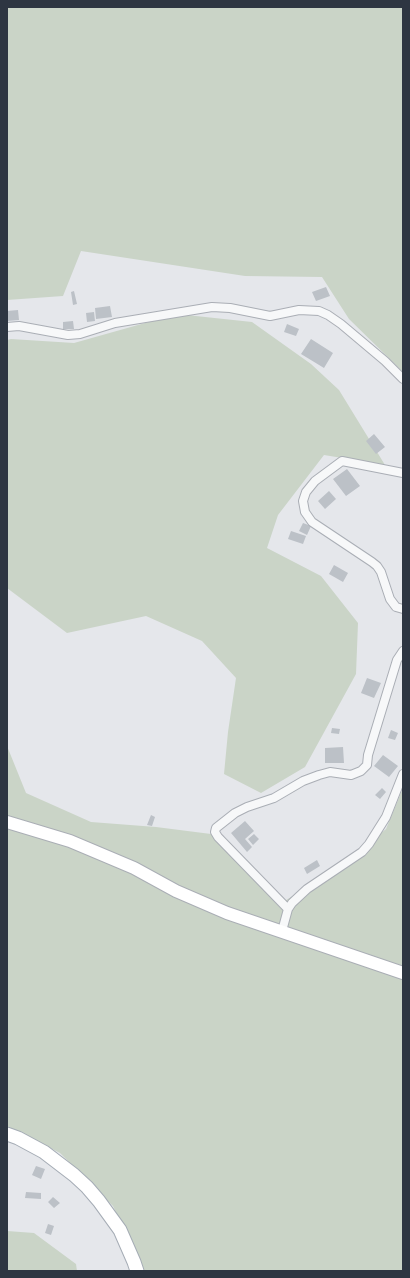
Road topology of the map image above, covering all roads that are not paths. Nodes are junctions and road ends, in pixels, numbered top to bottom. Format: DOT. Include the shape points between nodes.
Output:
graph roads {
  1 [pos="7,327"];
  2 [pos="403,379"];
  3 [pos="403,473"];
  4 [pos="403,609"];
  5 [pos="403,651"];
  6 [pos="403,774"];
  7 [pos="7,822"];
  8 [pos="288,909"];
  9 [pos="282,931"];
  10 [pos="403,973"];
  11 [pos="7,1134"];
  12 [pos="137,1271"];
  1 -- 2 [label="street" via="19,326 68,335 115,323 212,307 270,316 299,310 319,311 341,324"];
  3 -- 4 [label="street" via="342,461 315,481 302,501 305,512 312,522 377,566 390,599 396,607"];
  5 -- 8 [label="street" via="397,660 367,765 361,771 351,774 330,772 303,781 274,798 235,813 216,828 218,837"];
  6 -- 8 [label="street" via="386,817 370,844 307,889"];
  7 -- 9 [label="street" via="70,841 134,868 176,892 227,914"];
  8 -- 9 [label="street"];
  9 -- 10 [label="street"];
  11 -- 12 [label="main road" via="44,1152 87,1187 120,1230"];
}
